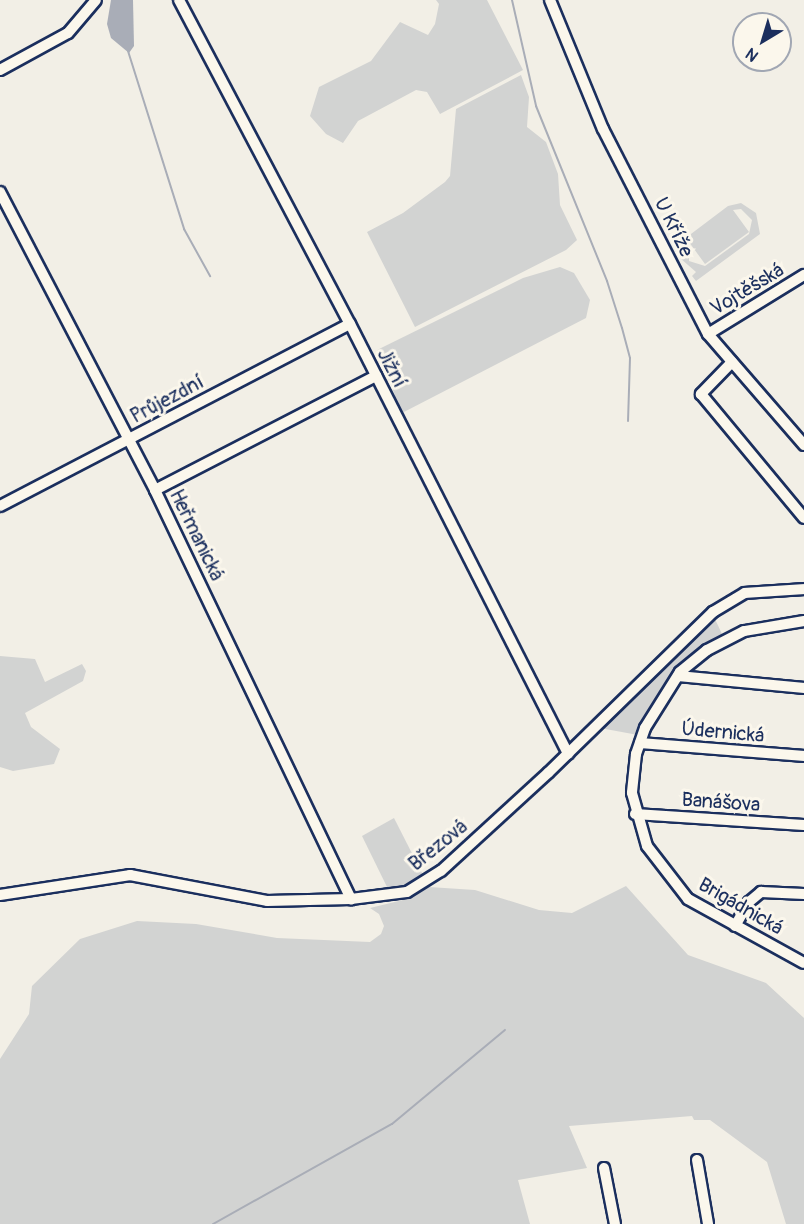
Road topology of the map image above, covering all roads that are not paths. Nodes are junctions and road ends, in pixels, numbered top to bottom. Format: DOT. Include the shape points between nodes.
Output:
graph roads {
  1 [pos="96,0"];
  2 [pos="179,0"];
  3 [pos="550,0"];
  4 [pos="0,70"];
  5 [pos="0,192"];
  6 [pos="804,276"];
  7 [pos="350,324"];
  8 [pos="708,334"];
  9 [pos="732,362"];
  10 [pos="376,376"];
  11 [pos="128,439"];
  12 [pos="804,446"];
  13 [pos="155,490"];
  14 [pos="0,506"];
  15 [pos="804,518"];
  16 [pos="804,589"];
  17 [pos="804,621"];
  18 [pos="678,676"];
  19 [pos="804,688"];
  20 [pos="640,743"];
  21 [pos="568,753"];
  22 [pos="804,756"];
  23 [pos="635,814"];
  24 [pos="804,825"];
  25 [pos="804,894"];
  26 [pos="0,895"];
  27 [pos="351,899"];
  28 [pos="735,926"];
  29 [pos="804,963"];
  30 [pos="697,1160"];
  31 [pos="604,1168"];
  32 [pos="615,1224"];
  33 [pos="708,1224"];
  1 -- 4 [label="street" via="68,33"];
  2 -- 7 [label="street, Jižní"];
  3 -- 8 [label="street, U Kříže" via="603,129"];
  5 -- 11 [label="street, Heřmanická"];
  6 -- 8 [label="street, Vojtěšská"];
  7 -- 10 [label="street, Jižní"];
  7 -- 11 [label="street, Průjezdní"];
  8 -- 9 [label="street, U Kříže"];
  9 -- 12 [label="street, U Kříže"];
  9 -- 15 [label="street" via="701,394"];
  10 -- 13 [label="street"];
  10 -- 21 [label="street, Jižní"];
  11 -- 13 [label="street, Heřmanická"];
  11 -- 14 [label="street, Průjezdní"];
  13 -- 27 [label="street, Heřmanická"];
  16 -- 21 [label="street, Březová" via="745,593 712,612"];
  17 -- 18 [label="street, Brigádnická" via="744,631 707,650"];
  18 -- 19 [label="street"];
  18 -- 20 [label="street, Brigádnická" via="654,710"];
  20 -- 22 [label="street, Údernická"];
  20 -- 23 [label="street, Brigádnická" via="632,777"];
  21 -- 27 [label="street, Březová" via="441,871 407,892"];
  23 -- 24 [label="street, Banášova"];
  23 -- 28 [label="street, Brigádnická" via="647,846 674,884 700,907"];
  25 -- 28 [label="street" via="761,892 748,902"];
  26 -- 27 [label="street, Březová" via="130,875 267,901"];
  28 -- 29 [label="street, Brigádnická"];
  30 -- 33 [label="street"];
  31 -- 32 [label="street"];
}
